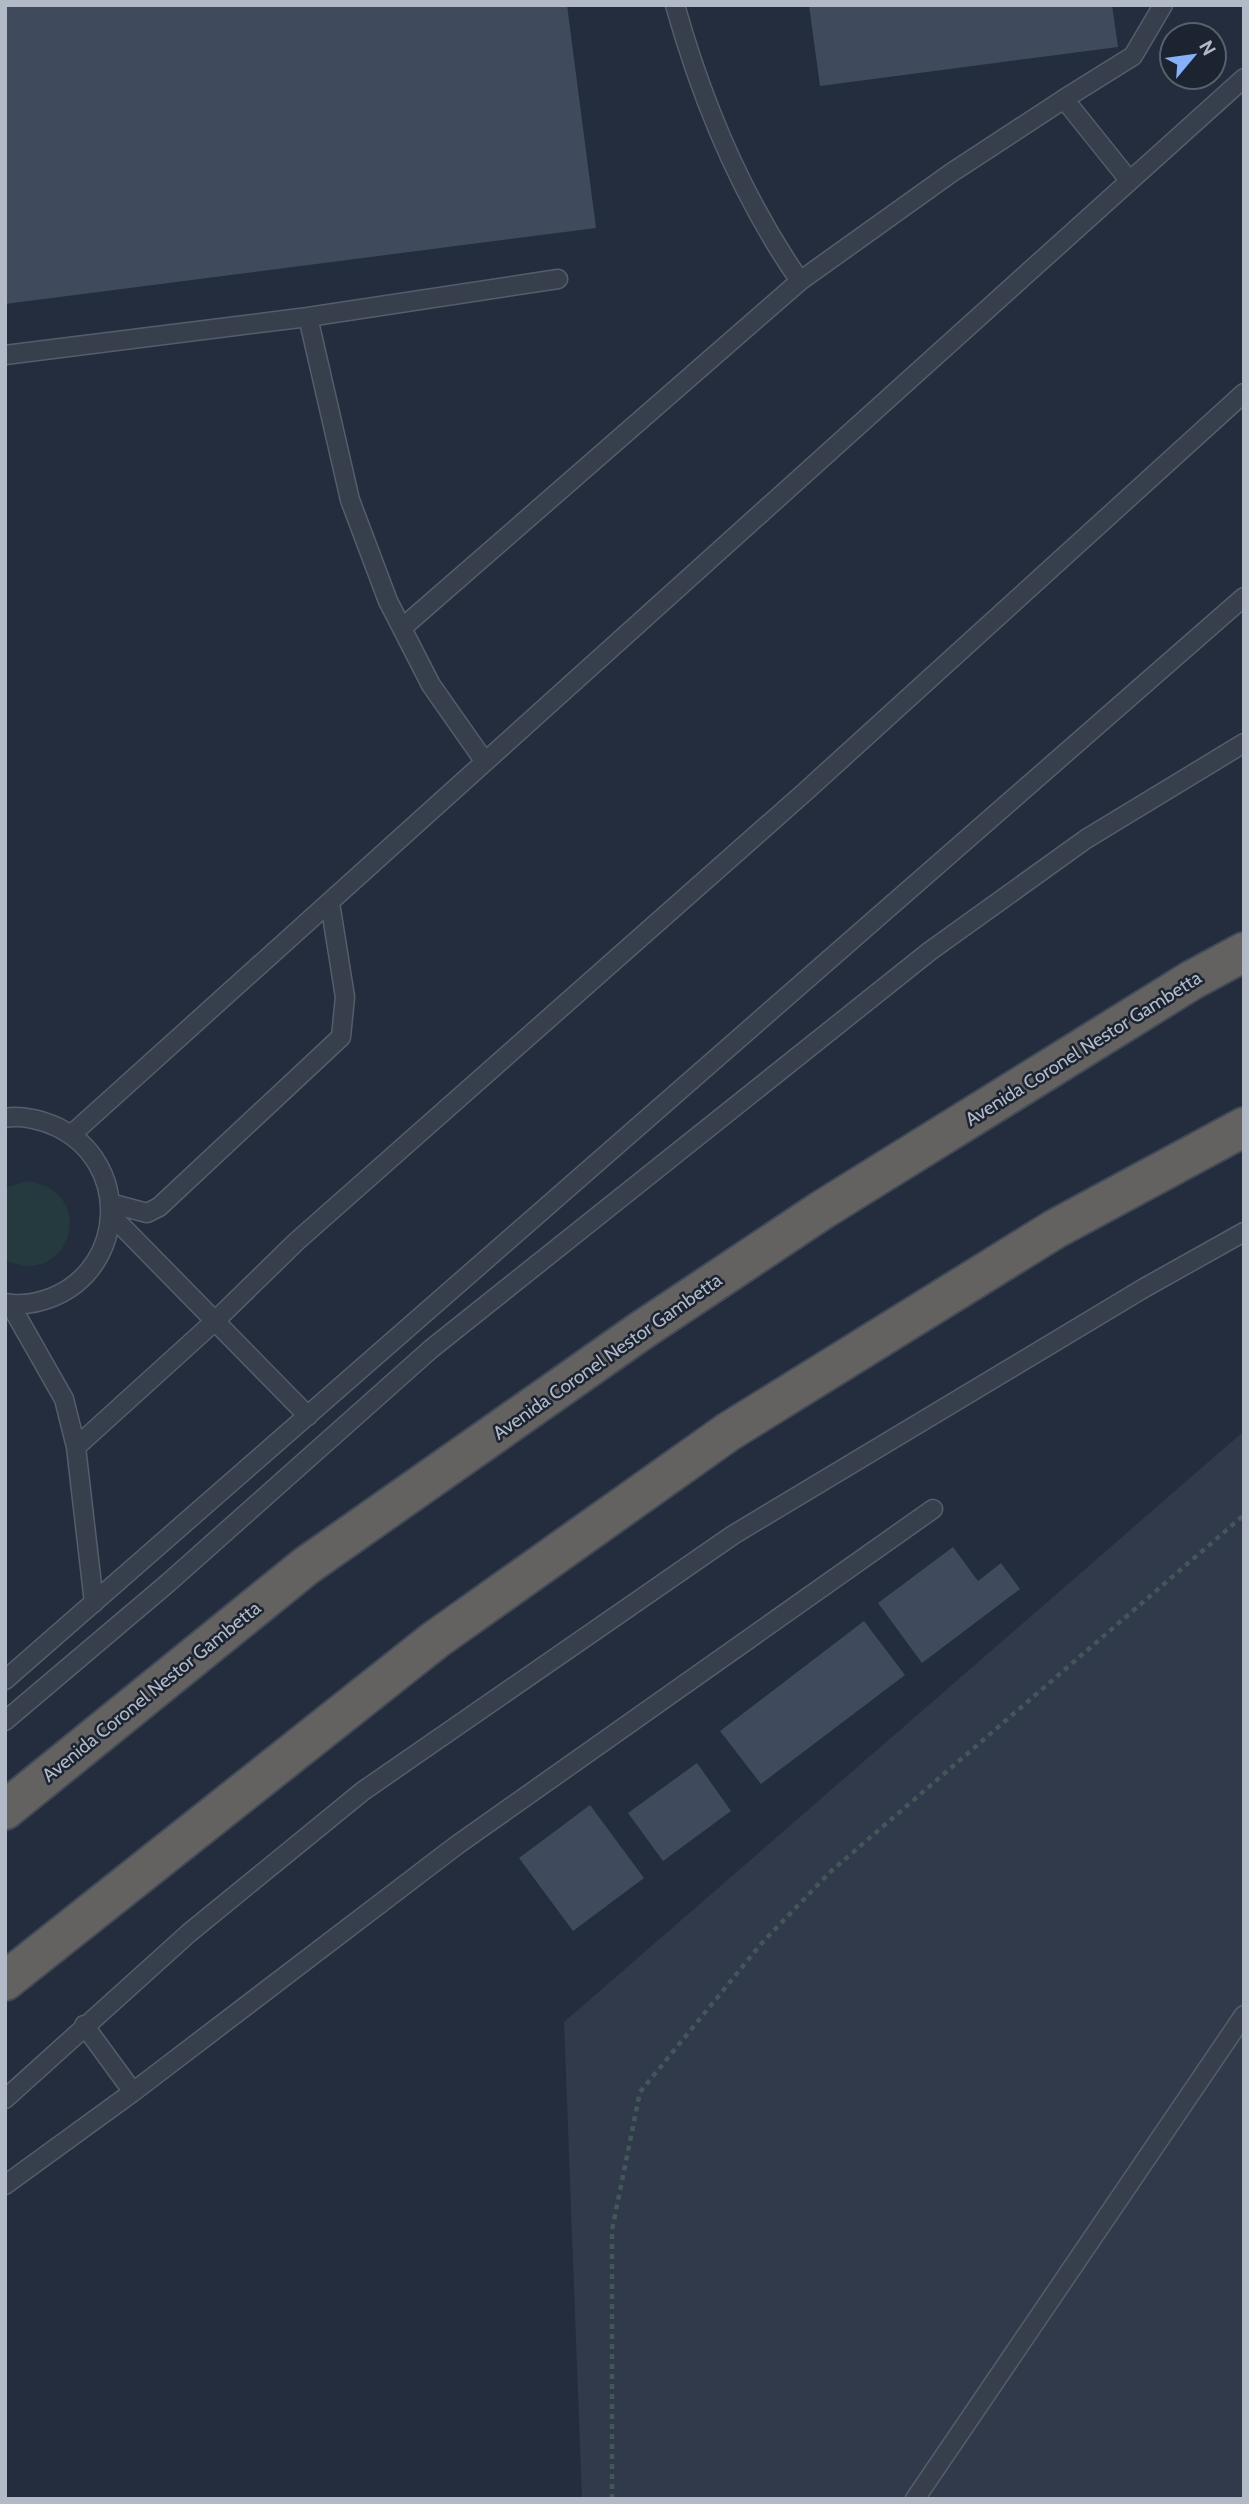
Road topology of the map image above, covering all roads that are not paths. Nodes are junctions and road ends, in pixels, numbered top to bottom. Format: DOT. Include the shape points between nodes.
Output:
graph roads {
  1 [pos="675,5"];
  2 [pos="1163,5"];
  3 [pos="1244,79"];
  4 [pos="1064,99"];
  5 [pos="1129,180"];
  6 [pos="558,279"];
  7 [pos="800,281"];
  8 [pos="309,317"];
  9 [pos="5,355"];
  10 [pos="1244,393"];
  11 [pos="1244,597"];
  12 [pos="402,628"];
  13 [pos="1244,743"];
  14 [pos="485,762"];
  15 [pos="330,903"];
  16 [pos="1244,952"];
  17 [pos="5,1118"];
  18 [pos="1244,1127"];
  19 [pos="72,1134"];
  20 [pos="110,1209"];
  21 [pos="1244,1232"];
  22 [pos="8,1304"];
  23 [pos="215,1321"];
  24 [pos="308,1416"];
  25 [pos="76,1447"];
  26 [pos="933,1509"];
  27 [pos="94,1603"];
  28 [pos="5,1680"];
  29 [pos="5,1721"];
  30 [pos="5,1810"];
  31 [pos="5,1981"];
  32 [pos="1244,2015"];
  33 [pos="84,2025"];
  34 [pos="132,2092"];
  35 [pos="5,2099"];
  36 [pos="5,2185"];
  37 [pos="915,2499"];
  1 -- 7 [label="lane" via="689,54 747,195"];
  2 -- 4 [label="lane" via="1133,56"];
  3 -- 5 [label="lane"];
  4 -- 5 [label="lane"];
  4 -- 7 [label="lane"];
  5 -- 14 [label="lane"];
  6 -- 8 [label="lane"];
  7 -- 12 [label="lane"];
  8 -- 9 [label="lane"];
  8 -- 12 [label="lane" via="351,500"];
  10 -- 23 [label="lane" via="786,809 297,1241"];
  11 -- 24 [label="lane"];
  12 -- 14 [label="lane" via="431,685"];
  13 -- 29 [label="lane" via="1086,839 930,951 432,1349"];
  14 -- 15 [label="lane"];
  15 -- 19 [label="lane"];
  15 -- 20 [label="lane" via="345,997 341,1037 159,1207 148,1213"];
  16 -- 30 [label="highway, Avenida Coronel Nestor Gambetta" via="822,1210 642,1330 306,1566"];
  17 -- 19 [label="lane" via="44,1121"];
  18 -- 31 [label="highway" via="1055,1230 728,1432 435,1640"];
  19 -- 20 [label="lane" via="94,1158 107,1185"];
  20 -- 22 [label="lane" via="105,1244 90,1270 75,1284 40,1302"];
  20 -- 23 [label="lane"];
  21 -- 33 [label="lane" via="733,1535 363,1791"];
  22 -- 25 [label="lane" via="64,1399"];
  23 -- 24 [label="lane"];
  23 -- 25 [label="lane"];
  24 -- 27 [label="lane"];
  25 -- 27 [label="lane"];
  26 -- 34 [label="lane" via="457,1846"];
  27 -- 28 [label="lane"];
  32 -- 37 [label="lane"];
  33 -- 34 [label="lane"];
  33 -- 35 [label="lane"];
  34 -- 36 [label="lane"];
}
